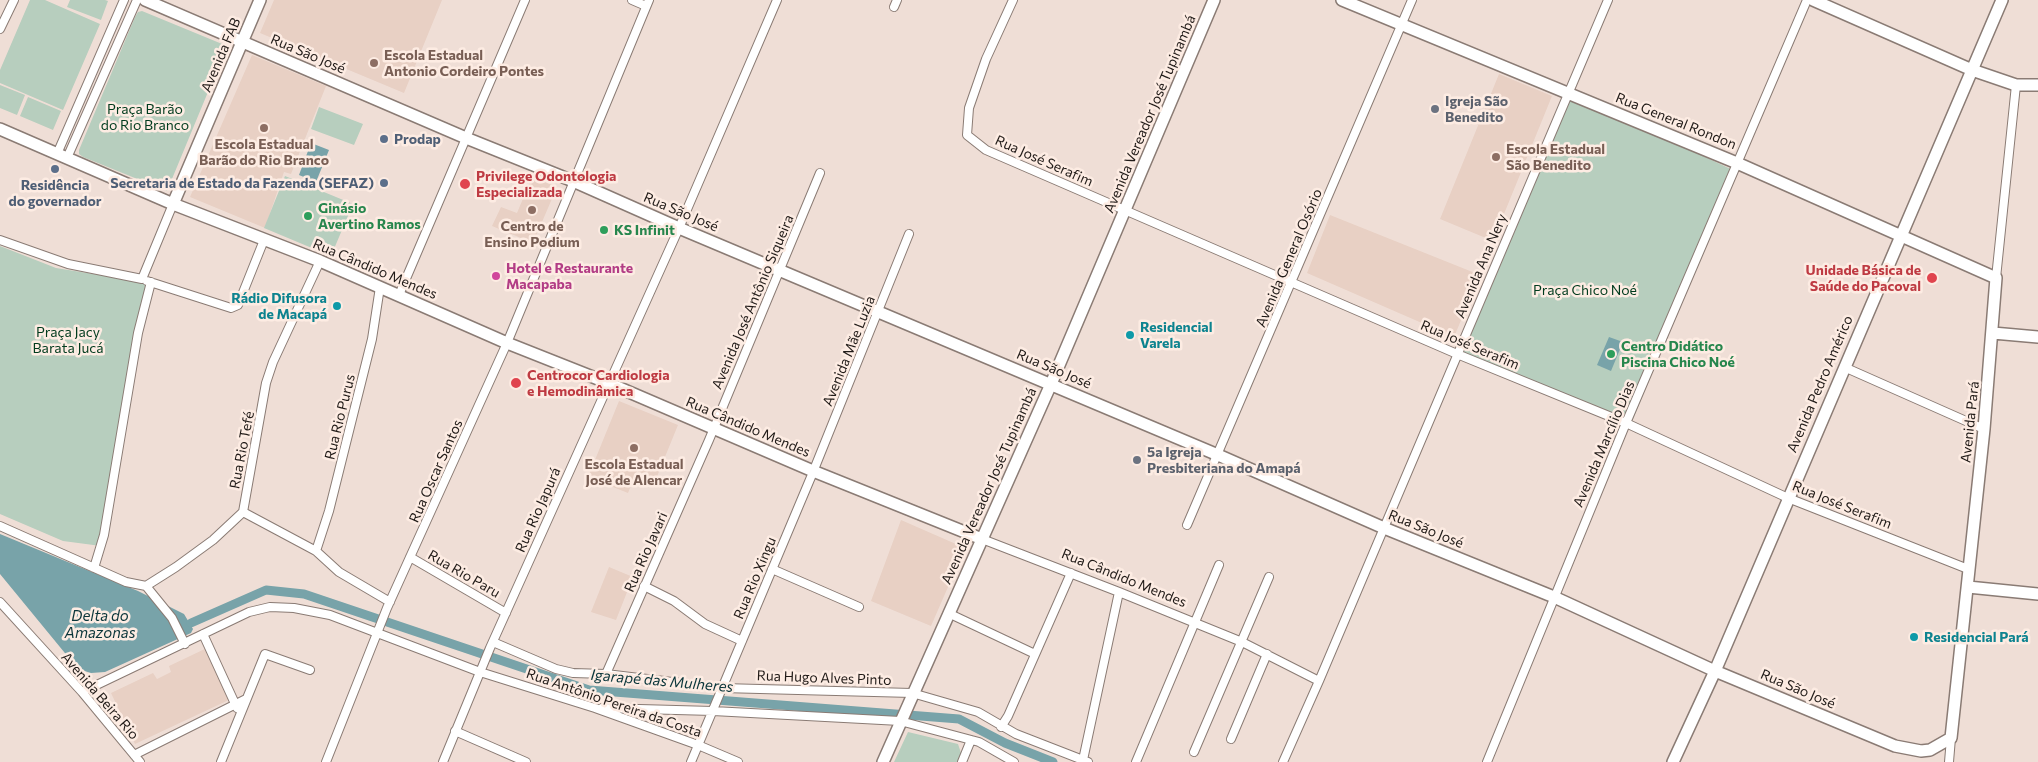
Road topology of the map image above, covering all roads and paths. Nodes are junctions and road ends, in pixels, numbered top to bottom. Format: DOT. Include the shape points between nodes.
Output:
graph roads {
  1 [pos="14,0"];
  2 [pos="124,0"];
  3 [pos="137,0"];
  4 [pos="145,0"];
  5 [pos="260,0"];
  6 [pos="525,0"];
  7 [pos="632,0"];
  8 [pos="776,0"];
  9 [pos="1013,0"];
  10 [pos="1214,0"];
  11 [pos="1342,0"];
  12 [pos="1412,0"];
  13 [pos="1608,0"];
  14 [pos="1807,0"];
  15 [pos="1813,0"];
  16 [pos="2002,0"];
  17 [pos="648,3"];
  18 [pos="1403,24"];
  19 [pos="0,29"];
  20 [pos="242,42"];
  21 [pos="1972,70"];
  22 [pos="2016,85"];
  23 [pos="2038,85"];
  24 [pos="1568,93"];
  25 [pos="0,129"];
  26 [pos="466,138"];
  27 [pos="62,156"];
  28 [pos="1737,163"];
  29 [pos="820,174"];
  30 [pos="573,181"];
  31 [pos="173,204"];
  32 [pos="1126,210"];
  33 [pos="679,228"];
  34 [pos="909,234"];
  35 [pos="1901,234"];
  36 [pos="0,240"];
  37 [pos="264,240"];
  38 [pos="320,262"];
  39 [pos="779,269"];
  40 [pos="1996,278"];
  41 [pos="143,279"];
  42 [pos="151,282"];
  43 [pos="1292,282"];
  44 [pos="380,287"];
  45 [pos="399,295"];
  46 [pos="879,311"];
  47 [pos="1993,333"];
  48 [pos="2038,337"];
  49 [pos="508,343"];
  50 [pos="1457,354"];
  51 [pos="1844,367"];
  52 [pos="608,383"];
  53 [pos="1051,384"];
  54 [pos="1626,424"];
  55 [pos="714,428"];
  56 [pos="1984,429"];
  57 [pos="709,440"];
  58 [pos="1218,455"];
  59 [pos="812,474"];
  60 [pos="1788,498"];
  61 [pos="243,512"];
  62 [pos="1187,525"];
  63 [pos="0,526"];
  64 [pos="1384,528"];
  65 [pos="982,539"];
  66 [pos="316,551"];
  67 [pos="410,557"];
  68 [pos="1219,565"];
  69 [pos="94,568"];
  70 [pos="772,569"];
  71 [pos="1968,569"];
  72 [pos="1071,573"];
  73 [pos="1270,577"];
  74 [pos="146,586"];
  75 [pos="644,586"];
  76 [pos="1968,587"];
  77 [pos="1119,592"];
  78 [pos="2038,594"];
  79 [pos="1554,597"];
  80 [pos="0,602"];
  81 [pos="388,605"];
  82 [pos="859,607"];
  83 [pos="506,613"];
  84 [pos="948,613"];
  85 [pos="1195,623"];
  86 [pos="378,630"];
  87 [pos="203,634"];
  88 [pos="742,641"];
  89 [pos="1242,642"];
  90 [pos="185,644"];
  91 [pos="492,645"];
  92 [pos="1035,654"];
  93 [pos="1267,654"];
  94 [pos="310,670"];
  95 [pos="481,671"];
  96 [pos="1715,671"];
  97 [pos="606,674"];
  98 [pos="1320,681"];
  99 [pos="722,689"];
  100 [pos="82,692"];
  101 [pos="911,697"];
  102 [pos="246,699"];
  103 [pos="235,704"];
  104 [pos="595,708"];
  105 [pos="713,711"];
  106 [pos="240,714"];
  107 [pos="901,719"];
  108 [pos="1001,727"];
  109 [pos="456,731"];
  110 [pos="1951,738"];
  111 [pos="1231,739"];
  112 [pos="971,740"];
  113 [pos="698,745"];
  114 [pos="1194,752"];
  115 [pos="134,755"];
  116 [pos="1085,761"];
  117 [pos="140,762"];
  118 [pos="221,762"];
  119 [pos="326,762"];
  120 [pos="443,762"];
  121 [pos="526,762"];
  122 [pos="691,762"];
  123 [pos="738,762"];
  124 [pos="883,762"];
  125 [pos="962,762"];
  126 [pos="1014,762"];
  127 [pos="1136,762"];
  128 [pos="1282,762"];
  129 [pos="1487,762"];
  130 [pos="1673,762"];
  131 [pos="1949,762"];
  1 -- 19 [label="street"];
  2 -- 27 [label="street"];
  3 -- 27 [label="street"];
  4 -- 20 [label="street, Rua São José"];
  5 -- 20 [label="street, Avenida FAB"];
  6 -- 26 [label="street"];
  7 -- 17 [label="street"];
  8 -- 33 [label="street, Rua Rio Japurá"];
  9 -- 32 [label="street, Rua José Serafim" via="976,86 969,108 967,136 986,150"];
  10 -- 32 [label="street, Avenida Vereador José Tupinambá"];
  11 -- 18 [label="street, Rua General Rondon"];
  12 -- 18 [label="street, Avenida General Osório"];
  13 -- 24 [label="street, Avenida Ana Nery"];
  14 -- 28 [label="street, Avenida Marcílio Dias"];
  15 -- 21 [label="street"];
  16 -- 21 [label="street, Avenida Pedro Américo"];
  17 -- 30 [label="street, Rua Oscar Santos"];
  18 -- 24 [label="street, Rua General Rondon"];
  18 -- 43 [label="street, Avenida General Osório"];
  20 -- 26 [label="street, Rua São José"];
  20 -- 31 [label="street, Avenida FAB"];
  21 -- 22 [label="street"];
  21 -- 35 [label="street, Avenida Pedro Américo"];
  22 -- 23 [label="street"];
  22 -- 40 [label="street, Avenida Pará"];
  24 -- 28 [label="street, Rua General Rondon"];
  24 -- 50 [label="street, Avenida Ana Nery"];
  25 -- 27 [label="street, Rua Cândido Mendes"];
  26 -- 30 [label="street, Rua São José"];
  26 -- 45 [label="street"];
  27 -- 31 [label="street, Rua Cândido Mendes"];
  28 -- 35 [label="street, Rua General Rondon"];
  28 -- 54 [label="street, Avenida Marcílio Dias"];
  29 -- 39 [label="street, Avenida José Antônio Siqueira"];
  30 -- 33 [label="street, Rua São José"];
  30 -- 49 [label="street, Rua Oscar Santos"];
  31 -- 37 [label="street, Rua Cândido Mendes"];
  31 -- 41 [label="street"];
  32 -- 43 [label="street, Rua José Serafim"];
  32 -- 53 [label="street, Avenida Vereador José Tupinambá"];
  33 -- 39 [label="street, Rua São José"];
  33 -- 52 [label="street, Rua Rio Japurá"];
  34 -- 46 [label="street, Avenida Mãe Luzia"];
  35 -- 40 [label="street, Rua General Rondon"];
  35 -- 51 [label="street, Avenida Pedro Américo"];
  36 -- 41 [label="street" via="68,264"];
  37 -- 38 [label="street, Rua Cândido Mendes"];
  37 -- 42 [label="street" via="238,305 231,308"];
  38 -- 44 [label="street, Rua Cândido Mendes"];
  38 -- 61 [label="street, Rua Rio Tefé" via="269,376"];
  39 -- 46 [label="street, Rua São José"];
  39 -- 55 [label="street, Avenida José Antônio Siqueira"];
  40 -- 47 [label="street, Avenida Pará"];
  41 -- 42 [label="street"];
  42 -- 69 [label="street" via="138,333 104,535"];
  43 -- 50 [label="street, Rua José Serafim"];
  43 -- 58 [label="street, Avenida General Osório"];
  44 -- 45 [label="street, Rua Cândido Mendes"];
  44 -- 66 [label="street, Rua Rio Purus" via="372,339"];
  45 -- 49 [label="street, Rua Cândido Mendes"];
  46 -- 53 [label="street, Rua São José"];
  46 -- 59 [label="street, Avenida Mãe Luzia"];
  47 -- 48 [label="street"];
  47 -- 56 [label="street, Avenida Pará"];
  49 -- 52 [label="street, Rua Cândido Mendes"];
  49 -- 67 [label="street, Rua Oscar Santos"];
  50 -- 54 [label="street, Rua José Serafim"];
  50 -- 64 [label="street, Avenida Ana Nery"];
  51 -- 56 [label="street"];
  51 -- 60 [label="street, Avenida Pedro Américo"];
  52 -- 55 [label="street, Rua Cândido Mendes"];
  52 -- 83 [label="street, Rua Rio Japurá"];
  53 -- 58 [label="street, Rua São José"];
  53 -- 65 [label="street, Avenida Vereador José Tupinambá"];
  54 -- 60 [label="street, Rua José Serafim"];
  54 -- 79 [label="street, Avenida Marcílio Dias"];
  55 -- 57 [label="street, Avenida José Antônio Siqueira"];
  55 -- 59 [label="street, Rua Cândido Mendes"];
  56 -- 71 [label="street, Avenida Pará"];
  57 -- 75 [label="street, Rua Rio Javari"];
  58 -- 62 [label="street, Avenida General Osório"];
  58 -- 64 [label="street, Rua São José"];
  59 -- 65 [label="street, Rua Cândido Mendes"];
  59 -- 70 [label="street, Rua Rio Xingu"];
  60 -- 71 [label="street, Rua José Serafim"];
  60 -- 96 [label="street, Avenida Pedro Américo"];
  61 -- 66 [label="street"];
  61 -- 74 [label="street" via="213,540"];
  63 -- 69 [label="street"];
  64 -- 79 [label="street, Rua São José"];
  64 -- 98 [label="street, Avenida Ana Nery"];
  65 -- 72 [label="street, Rua Cândido Mendes"];
  65 -- 84 [label="street, Avenida Vereador José Tupinambá"];
  66 -- 81 [label="street" via="339,572"];
  67 -- 81 [label="street, Rua Oscar Santos"];
  67 -- 83 [label="street, Rua Rio Paru"];
  68 -- 85 [label="street"];
  69 -- 74 [label="street" via="126,582"];
  70 -- 82 [label="street"];
  70 -- 88 [label="street, Rua Rio Xingu"];
  71 -- 76 [label="street, Avenida Pará"];
  72 -- 77 [label="street, Rua Cândido Mendes"];
  72 -- 92 [label="street"];
  73 -- 89 [label="street"];
  74 -- 90 [label="street" via="172,618"];
  75 -- 88 [label="street" via="674,601 705,624"];
  75 -- 97 [label="street, Rua Rio Javari"];
  76 -- 78 [label="street"];
  76 -- 110 [label="street, Avenida Pará"];
  77 -- 85 [label="street, Rua Cândido Mendes"];
  77 -- 116 [label="street"];
  79 -- 96 [label="street, Rua São José"];
  79 -- 129 [label="street, Avenida Marcílio Dias"];
  80 -- 100 [label="street, Avenida Beira Rio"];
  81 -- 86 [label="street, Rua Oscar Santos"];
  83 -- 91 [label="street, Rua Rio Japurá"];
  84 -- 92 [label="street"];
  84 -- 101 [label="street, Avenida Vereador José Tupinambá"];
  85 -- 89 [label="street, Rua Cândido Mendes"];
  85 -- 127 [label="street"];
  86 -- 87 [label="street, Rua Antônio Pereira da Costa" via="330,615 270,607 249,612"];
  86 -- 95 [label="street, Rua Antônio Pereira da Costa"];
  86 -- 119 [label="street"];
  87 -- 90 [label="street, Rua Antônio Pereira da Costa"];
  87 -- 103 [label="street"];
  88 -- 99 [label="street, Rua Rio Xingu"];
  89 -- 93 [label="street, Rua Cândido Mendes"];
  89 -- 114 [label="street"];
  90 -- 100 [label="street, Rua Antônio Pereira da Costa"];
  91 -- 95 [label="street, Rua Rio Japurá"];
  91 -- 97 [label="street, Rua Hugo Alves Pinto" via="556,669 588,675"];
  92 -- 108 [label="street"];
  93 -- 98 [label="street, Rua Cândido Mendes"];
  93 -- 111 [label="street"];
  94 -- 102 [label="street" via="265,654"];
  95 -- 104 [label="street, Rua Antônio Pereira da Costa"];
  95 -- 109 [label="street"];
  96 -- 110 [label="street, Rua São José" via="1895,746 1930,750"];
  96 -- 130 [label="street, Avenida Pedro Américo"];
  97 -- 99 [label="street, Rua Hugo Alves Pinto"];
  98 -- 128 [label="street, Avenida Ana Nery"];
  99 -- 101 [label="street, Rua Hugo Alves Pinto"];
  99 -- 105 [label="street"];
  100 -- 115 [label="street, Avenida Beira Rio"];
  101 -- 107 [label="street, Avenida Vereador José Tupinambá"];
  101 -- 108 [label="street, Rua Hugo Alves Pinto" via="978,712"];
  102 -- 103 [label="street"];
  102 -- 106 [label="street"];
  103 -- 106 [label="street"];
  103 -- 115 [label="street"];
  104 -- 105 [label="street"];
  104 -- 113 [label="street, Rua Antônio Pereira da Costa"];
  105 -- 107 [label="street"];
  105 -- 113 [label="street"];
  106 -- 118 [label="street"];
  107 -- 112 [label="street"];
  107 -- 124 [label="street, Avenida Vereador José Tupinambá"];
  108 -- 116 [label="street, Rua Hugo Alves Pinto"];
  109 -- 120 [label="street"];
  109 -- 121 [label="street"];
  110 -- 131 [label="street, Avenida Pará"];
  112 -- 125 [label="street"];
  112 -- 126 [label="street"];
  113 -- 122 [label="street"];
  113 -- 123 [label="street, Rua Antônio Pereira da Costa"];
  115 -- 117 [label="street, Avenida Beira Rio"];
}
